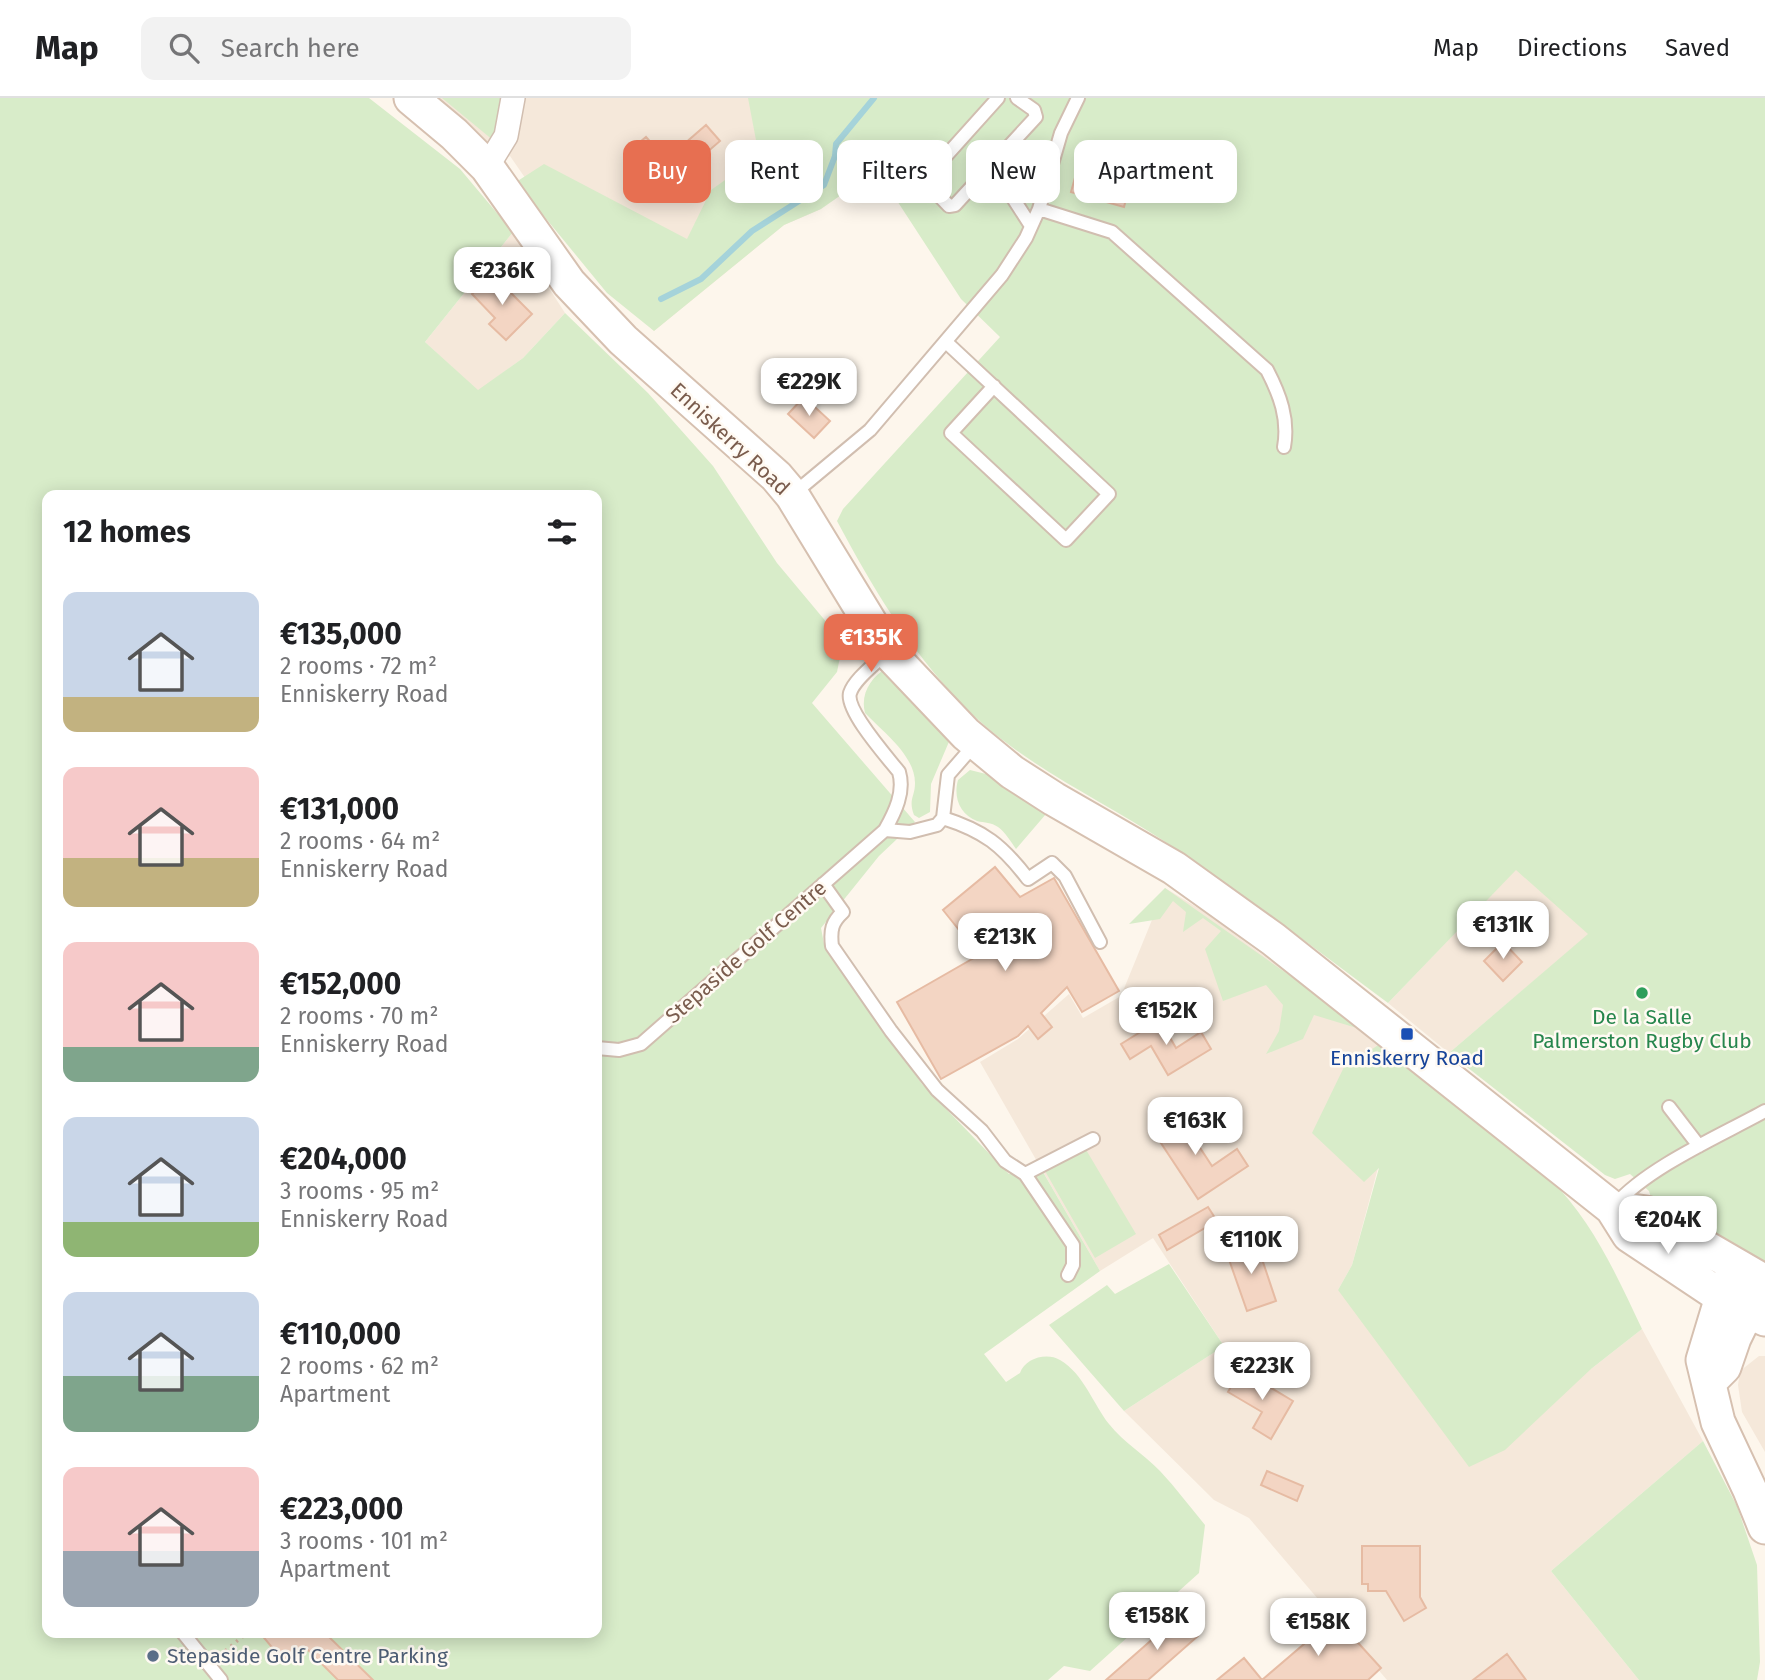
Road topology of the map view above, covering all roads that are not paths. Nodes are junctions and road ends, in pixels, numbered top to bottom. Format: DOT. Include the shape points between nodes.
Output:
graph roads {
  1 [pos="411,98"];
  2 [pos="513,98"];
  3 [pos="998,98"];
  4 [pos="1017,98"];
  5 [pos="1078,98"];
  6 [pos="1016,140"];
  7 [pos="487,167"];
  8 [pos="966,193"];
  9 [pos="1016,203"];
  10 [pos="1039,209"];
  11 [pos="1031,226"];
  12 [pos="946,342"];
  13 [pos="994,386"];
  14 [pos="1284,447"];
  15 [pos="792,495"];
  16 [pos="887,652"];
  17 [pos="976,742"];
  18 [pos="943,818"];
  19 [pos="885,830"];
  20 [pos="823,884"];
  21 [pos="1100,942"];
  22 [pos="602,1048"];
  23 [pos="1669,1107"];
  24 [pos="1765,1111"];
  25 [pos="1093,1139"];
  26 [pos="1699,1146"];
  27 [pos="1025,1174"];
  28 [pos="1612,1208"];
  29 [pos="1068,1275"];
  30 [pos="1755,1276"];
  31 [pos="1745,1309"];
  32 [pos="1765,1527"];
  33 [pos="187,1638"];
  34 [pos="221,1680"];
  1 -- 7 [label="main road, Enniskerry Road"];
  2 -- 7 [label="street" via="506,136"];
  3 -- 8 [label="lane" via="927,177 927,183 949,206"];
  4 -- 6 [label="lane" via="1034,110 1036,117"];
  5 -- 10 [label="lane" via="1061,133"];
  7 -- 15 [label="main road, Enniskerry Road" via="569,283 622,340"];
  9 -- 11 [label="lane"];
  10 -- 11 [label="lane"];
  10 -- 14 [label="lane" via="1112,232 1267,370 1287,430"];
  11 -- 12 [label="lane" via="1002,275"];
  12 -- 13 [label="lane"];
  12 -- 15 [label="lane" via="870,430"];
  13 -- 13 [label="lane" via="1109,494 1066,540 951,433"];
  15 -- 16 [label="main road, Enniskerry Road"];
  16 -- 17 [label="main road, Enniskerry Road"];
  16 -- 19 [label="lane" via="849,698 902,781"];
  17 -- 18 [label="lane" via="948,775"];
  17 -- 28 [label="main road, Enniskerry Road" via="1043,792 1174,868 1273,939"];
  18 -- 19 [label="lane" via="926,829"];
  18 -- 21 [label="lane" via="1008,852 1028,878 1052,863 1065,876"];
  19 -- 20 [label="lane, Stepaside Golf Centre"];
  20 -- 22 [label="lane, Stepaside Golf Centre" via="640,1044 619,1050"];
  20 -- 27 [label="lane" via="844,912 830,932 832,946 891,1031 937,1090 982,1131 1005,1161"];
  23 -- 26 [label="lane"];
  24 -- 26 [label="lane"];
  25 -- 27 [label="lane"];
  26 -- 28 [label="lane" via="1626,1192"];
  27 -- 29 [label="lane" via="1073,1245"];
  28 -- 30 [label="main road, Enniskerry Road" via="1646,1213"];
  28 -- 31 [label="main road, Enniskerry Road" via="1629,1235"];
  30 -- 31 [label="main road, Enniskerry Road"];
  31 -- 32 [label="main road, Enniskerry Road" via="1703,1360 1718,1422"];
  33 -- 34 [label="lane"];
}
